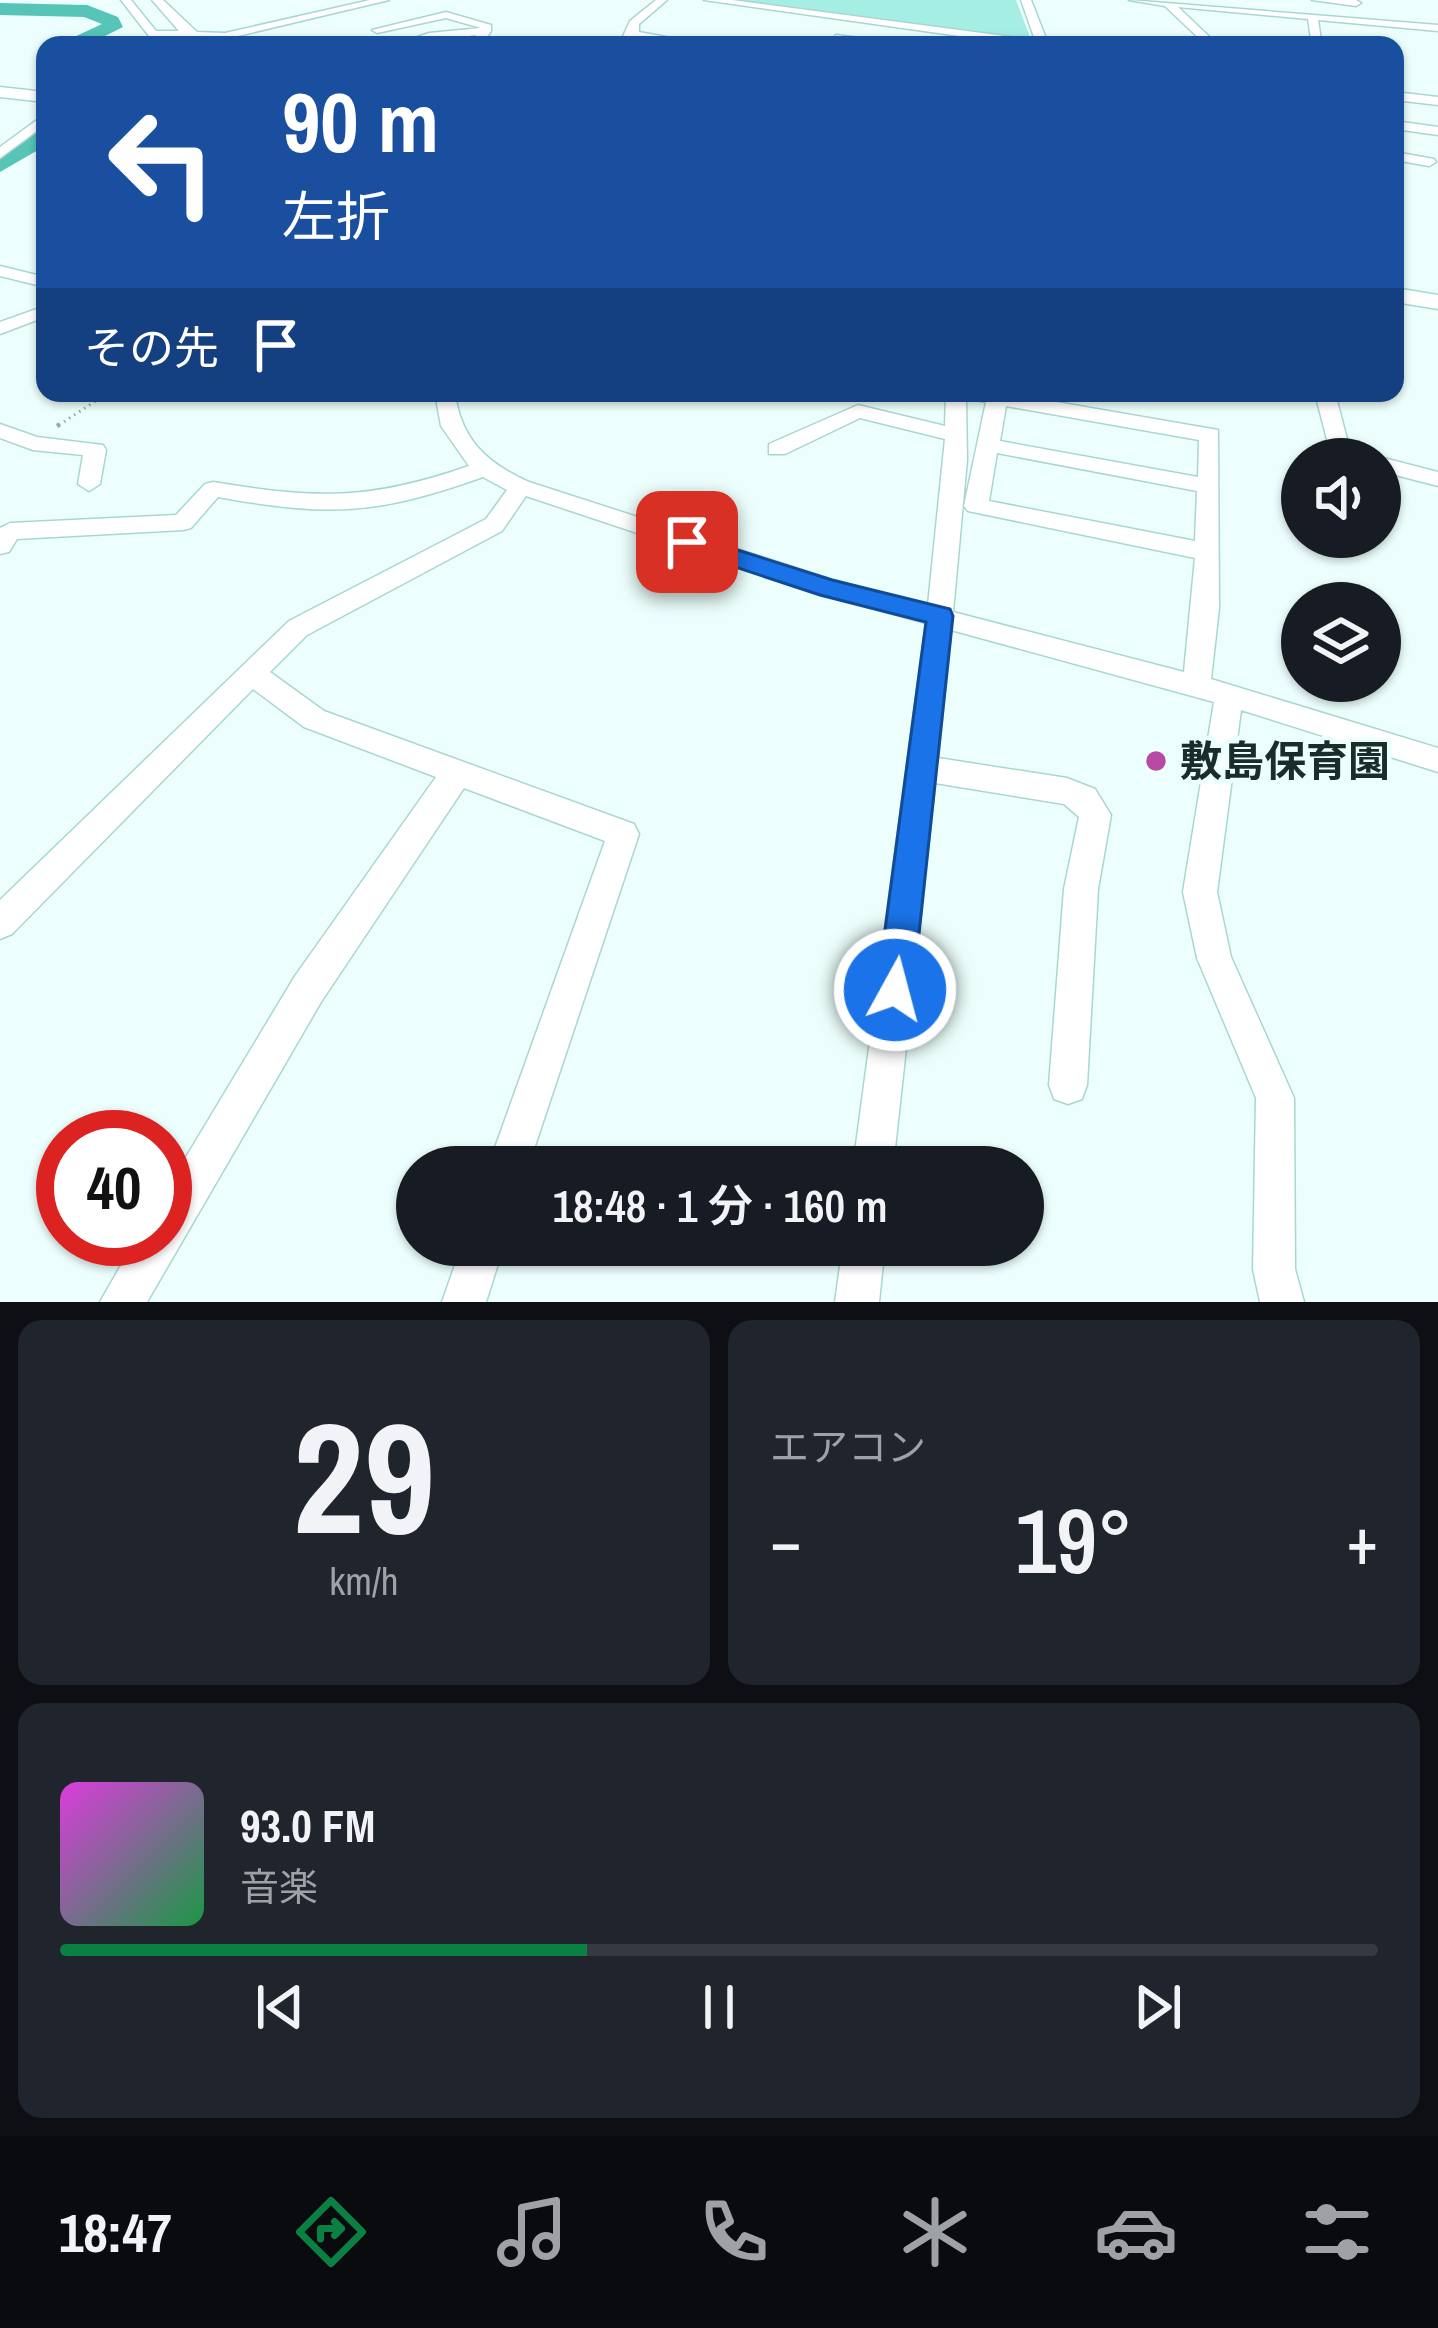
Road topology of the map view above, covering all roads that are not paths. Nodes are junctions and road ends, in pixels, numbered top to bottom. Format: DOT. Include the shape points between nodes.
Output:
graph roads {
  1 [pos="126,0"];
  2 [pos="157,0"];
  3 [pos="201,0"];
  4 [pos="226,0"];
  5 [pos="384,0"];
  6 [pos="662,0"];
  7 [pos="709,0"];
  8 [pos="1026,0"];
  9 [pos="1135,0"];
  10 [pos="1317,0"];
  11 [pos="1354,1"];
  12 [pos="1169,4"];
  13 [pos="442,5"];
  14 [pos="1245,5"];
  15 [pos="1313,19"];
  16 [pos="1391,24"];
  17 [pos="1418,28"];
  18 [pos="1438,28"];
  19 [pos="377,30"];
  20 [pos="486,31"];
  21 [pos="840,33"];
  22 [pos="633,35"];
  23 [pos="156,36"];
  24 [pos="204,36"];
  25 [pos="429,36"];
  26 [pos="482,36"];
  27 [pos="640,36"];
  28 [pos="890,36"];
  29 [pos="1041,36"];
  30 [pos="1203,36"];
  31 [pos="1315,36"];
  32 [pos="1438,44"];
  33 [pos="0,92"];
  34 [pos="36,96"];
  35 [pos="1404,97"];
  36 [pos="1438,101"];
  37 [pos="36,125"];
  38 [pos="1404,126"];
  39 [pos="1438,131"];
  40 [pos="0,154"];
  41 [pos="1404,158"];
  42 [pos="1429,162"];
  43 [pos="19,163"];
  44 [pos="0,172"];
  45 [pos="0,271"];
  46 [pos="36,280"];
  47 [pos="1404,296"];
  48 [pos="1438,302"];
  49 [pos="36,314"];
  50 [pos="0,328"];
  51 [pos="446,402"];
  52 [pos="869,402"];
  53 [pos="956,402"];
  54 [pos="996,402"];
  55 [pos="1020,402"];
  56 [pos="1327,402"];
  57 [pos="858,412"];
  58 [pos="0,430"];
  59 [pos="956,435"];
  60 [pos="1336,438"];
  61 [pos="32,443"];
  62 [pos="988,445"];
  63 [pos="777,449"];
  64 [pos="0,454"];
  65 [pos="484,469"];
  66 [pos="1401,469"];
  67 [pos="1438,479"];
  68 [pos="89,484"];
  69 [pos="1209,486"];
  70 [pos="521,487"];
  71 [pos="0,546"];
  72 [pos="1207,551"];
  73 [pos="940,616"];
  74 [pos="250,673"];
  75 [pos="1213,691"];
  76 [pos="1438,760"];
  77 [pos="922,768"];
  78 [pos="456,774"];
  79 [pos="0,923"];
  80 [pos="1068,1084"];
  81 [pos="515,1146"];
  82 [pos="876,1146"];
  83 [pos="192,1185"];
  84 [pos="144,1266"];
  85 [pos="476,1266"];
  86 [pos="861,1266"];
  87 [pos="122,1302"];
  88 [pos="464,1302"];
  89 [pos="857,1302"];
  90 [pos="1282,1302"];
  1 -- 23 [label="street"];
  2 -- 24 [label="street" via="183,29"];
  3 -- 4 [label="street"];
  5 -- 24 [label="street"];
  6 -- 22 [label="street" via="631,27"];
  7 -- 21 [label="street"];
  8 -- 29 [label="street"];
  9 -- 12 [label="street"];
  10 -- 11 [label="street"];
  11 -- 16 [label="street" via="1388,11"];
  12 -- 14 [label="street"];
  12 -- 30 [label="street"];
  13 -- 19 [label="street"];
  13 -- 20 [label="street"];
  14 -- 15 [label="street"];
  15 -- 16 [label="street"];
  15 -- 31 [label="street"];
  16 -- 17 [label="street"];
  17 -- 18 [label="street"];
  17 -- 32 [label="street"];
  20 -- 25 [label="street"];
  20 -- 26 [label="street"];
  21 -- 28 [label="street"];
  22 -- 27 [label="street"];
  33 -- 34 [label="main road"];
  35 -- 36 [label="street"];
  37 -- 40 [label="street"];
  38 -- 39 [label="street"];
  41 -- 42 [label="street"];
  43 -- 44 [label="street"];
  45 -- 46 [label="street"];
  47 -- 48 [label="main road"];
  49 -- 50 [label="street"];
  51 -- 65 [label="street" via="448,422"];
  52 -- 57 [label="street"];
  53 -- 59 [label="street"];
  54 -- 62 [label="street"];
  55 -- 69 [label="street" via="1210,435"];
  56 -- 60 [label="street"];
  57 -- 59 [label="street"];
  57 -- 63 [label="street"];
  58 -- 61 [label="street"];
  59 -- 73 [label="street"];
  61 -- 64 [label="street"];
  61 -- 68 [label="street" via="95,449"];
  62 -- 69 [label="street"];
  62 -- 72 [label="street" via="976,506"];
  65 -- 70 [label="street"];
  65 -- 71 [label="street" via="410,494 342,504 213,489 183,522 10,531"];
  66 -- 67 [label="street"];
  69 -- 72 [label="street"];
  70 -- 73 [label="street"];
  70 -- 74 [label="street" via="494,525 298,628"];
  72 -- 75 [label="street"];
  73 -- 75 [label="street"];
  73 -- 77 [label="street"];
  74 -- 78 [label="street" via="314,719"];
  74 -- 79 [label="street"];
  75 -- 76 [label="street"];
  75 -- 90 [label="street" via="1200,892 1214,958 1275,1098 1274,1269"];
  77 -- 80 [label="street" via="1067,790 1095,815 1081,889"];
  77 -- 82 [label="street"];
  78 -- 81 [label="street" via="623,834"];
  78 -- 83 [label="street" via="308,988"];
  84 -- 87 [label="street"];
  85 -- 88 [label="street"];
  86 -- 89 [label="street"];
}
